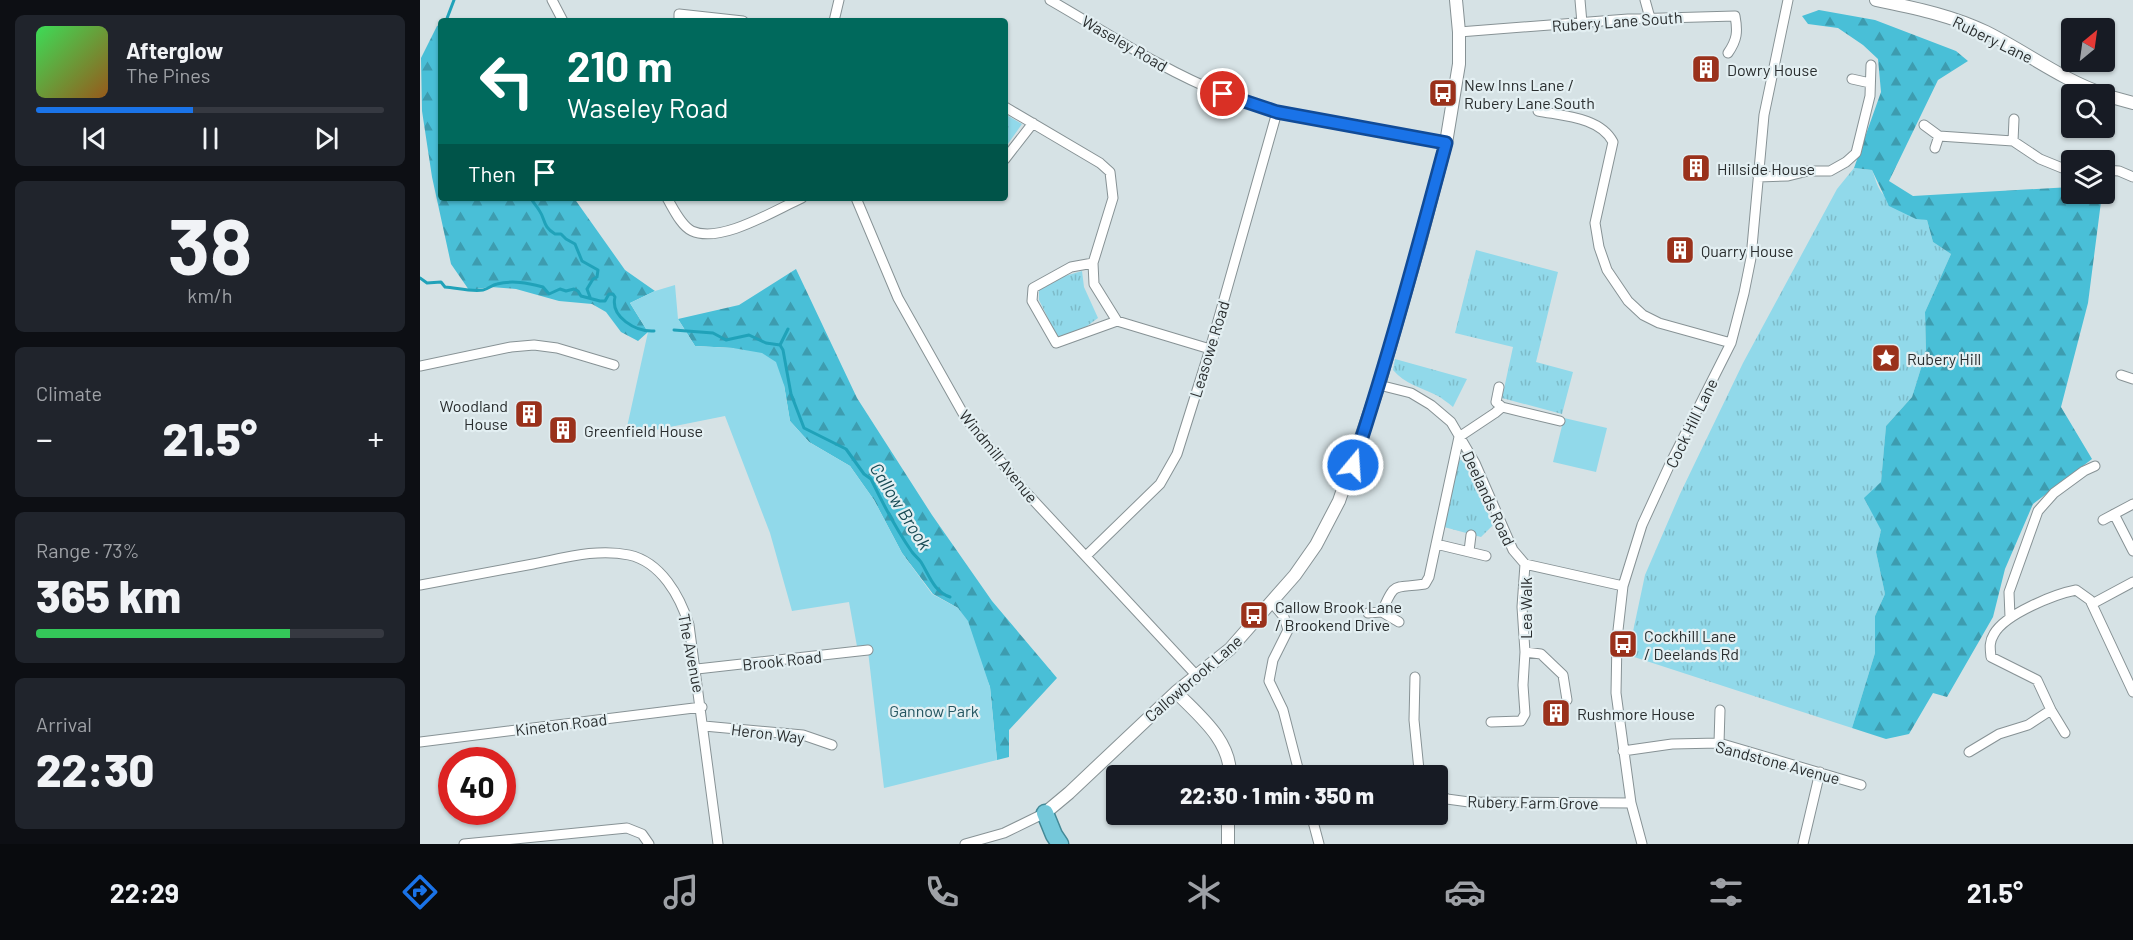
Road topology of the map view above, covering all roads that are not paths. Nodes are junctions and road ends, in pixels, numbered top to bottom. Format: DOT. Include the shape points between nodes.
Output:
graph roads {
  1 [pos="552,0"];
  2 [pos="839,0"];
  3 [pos="1050,0"];
  4 [pos="1456,0"];
  5 [pos="1580,0"];
  6 [pos="1645,0"];
  7 [pos="1788,0"];
  8 [pos="1876,0"];
  9 [pos="561,18"];
  10 [pos="680,18"];
  11 [pos="715,18"];
  12 [pos="835,18"];
  13 [pos="1650,18"];
  14 [pos="1582,23"];
  15 [pos="1459,32"];
  16 [pos="1728,53"];
  17 [pos="1871,65"];
  18 [pos="1852,79"];
  19 [pos="1870,83"];
  20 [pos="2079,84"];
  21 [pos="2115,98"];
  22 [pos="2133,103"];
  23 [pos="1008,108"];
  24 [pos="1538,111"];
  25 [pos="1277,112"];
  26 [pos="2014,119"];
  27 [pos="1033,123"];
  28 [pos="1924,125"];
  29 [pos="1939,136"];
  30 [pos="2013,141"];
  31 [pos="1446,143"];
  32 [pos="1935,148"];
  33 [pos="1008,155"];
  34 [pos="2061,168"];
  35 [pos="2115,171"];
  36 [pos="1758,177"];
  37 [pos="2133,177"];
  38 [pos="669,201"];
  39 [pos="795,201"];
  40 [pos="856,201"];
  41 [pos="1093,263"];
  42 [pos="1117,321"];
  43 [pos="1731,343"];
  44 [pos="1210,349"];
  45 [pos="614,365"];
  46 [pos="420,366"];
  47 [pos="2121,375"];
  48 [pos="2133,379"];
  49 [pos="1379,385"];
  50 [pos="1499,387"];
  51 [pos="1502,407"];
  52 [pos="1560,421"];
  53 [pos="1459,437"];
  54 [pos="2095,466"];
  55 [pos="2133,504"];
  56 [pos="2114,514"];
  57 [pos="2103,519"];
  58 [pos="1471,535"];
  59 [pos="1436,544"];
  60 [pos="1469,551"];
  61 [pos="2133,551"];
  62 [pos="1086,556"];
  63 [pos="1486,556"];
  64 [pos="1525,564"];
  65 [pos="2133,582"];
  66 [pos="420,585"];
  67 [pos="1623,586"];
  68 [pos="1272,603"];
  69 [pos="2092,604"];
  70 [pos="1382,612"];
  71 [pos="1368,613"];
  72 [pos="2010,617"];
  73 [pos="1399,622"];
  74 [pos="868,650"];
  75 [pos="1525,651"];
  76 [pos="697,669"];
  77 [pos="1197,676"];
  78 [pos="1415,677"];
  79 [pos="1176,692"];
  80 [pos="2133,692"];
  81 [pos="1567,700"];
  82 [pos="702,707"];
  83 [pos="1720,710"];
  84 [pos="2051,710"];
  85 [pos="1491,722"];
  86 [pos="704,726"];
  87 [pos="2065,734"];
  88 [pos="420,742"];
  89 [pos="1719,743"];
  90 [pos="832,745"];
  91 [pos="1623,751"];
  92 [pos="1969,752"];
  93 [pos="1229,765"];
  94 [pos="1297,765"];
  95 [pos="1418,765"];
  96 [pos="1820,772"];
  97 [pos="1861,785"];
  98 [pos="1448,799"];
  99 [pos="1631,803"];
  100 [pos="1045,813"];
  101 [pos="1228,825"];
  102 [pos="1314,825"];
  103 [pos="1056,841"];
  104 [pos="464,844"];
  105 [pos="650,844"];
  106 [pos="718,844"];
  107 [pos="965,844"];
  108 [pos="1228,844"];
  109 [pos="1318,844"];
  110 [pos="1642,844"];
  111 [pos="1803,844"];
  1 -- 9 [label="street"];
  2 -- 12 [label="street"];
  3 -- 25 [label="street, Waseley Road" via="1183,76"];
  4 -- 15 [label="street, Callowbrook Lane"];
  5 -- 14 [label="street"];
  6 -- 13 [label="street"];
  7 -- 36 [label="street, Cock Hill Lane" via="1764,115"];
  8 -- 20 [label="street, Rubery Lane" via="1955,18"];
  10 -- 11 [label="street" via="679,14"];
  13 -- 14 [label="street, Rubery Lane South"];
  13 -- 16 [label="street, Rubery Lane South" via="1735,16 1738,32"];
  14 -- 15 [label="street, Rubery Lane South"];
  15 -- 31 [label="street, Callowbrook Lane" via="1459,64"];
  17 -- 19 [label="street"];
  18 -- 19 [label="street"];
  19 -- 36 [label="street" via="1856,153 1846,162 1830,171"];
  21 -- 22 [label="street, Rubery Lane"];
  23 -- 27 [label="street"];
  24 -- 43 [label="street" via="1592,123 1607,132 1612,142 1595,223 1607,270 1628,301 1659,323"];
  25 -- 31 [label="street, Waseley Road"];
  25 -- 44 [label="street, Leasowe Road"];
  26 -- 30 [label="street"];
  27 -- 33 [label="street"];
  27 -- 41 [label="street" via="1110,172 1113,198"];
  28 -- 29 [label="street"];
  29 -- 30 [label="street"];
  29 -- 32 [label="street"];
  30 -- 34 [label="street"];
  31 -- 49 [label="street, Callowbrook Lane"];
  35 -- 37 [label="street"];
  36 -- 43 [label="street, Cock Hill Lane" via="1751,258"];
  38 -- 39 [label="street" via="691,231 711,235 729,231"];
  40 -- 62 [label="street, Windmill Avenue" via="898,298 965,417 1022,488"];
  41 -- 42 [label="street" via="1094,284"];
  41 -- 42 [label="street" via="1071,267 1033,288 1032,301 1056,343"];
  42 -- 44 [label="street"];
  43 -- 67 [label="street, Cock Hill Lane" via="1642,525"];
  44 -- 62 [label="street, Leasowe Road" via="1177,454 1166,475"];
  45 -- 46 [label="street" via="534,345"];
  47 -- 48 [label="street"];
  49 -- 53 [label="street, Deelands Road" via="1411,393 1431,405 1450,422"];
  49 -- 68 [label="street, Callowbrook Lane" via="1339,501 1316,545"];
  50 -- 51 [label="street" via="1496,402"];
  51 -- 52 [label="street"];
  51 -- 53 [label="street"];
  53 -- 59 [label="street, Deelands Road"];
  53 -- 64 [label="street, Deelands Road" via="1513,550"];
  54 -- 72 [label="street" via="2054,493 2038,511 2009,592"];
  55 -- 56 [label="street"];
  56 -- 57 [label="street"];
  56 -- 61 [label="street"];
  58 -- 60 [label="street, Deelands Road"];
  59 -- 60 [label="street, Deelands Road"];
  59 -- 70 [label="street, Deelands Road" via="1425,584 1400,586 1391,591"];
  60 -- 63 [label="street, Deelands Road"];
  62 -- 77 [label="street, Windmill Avenue"];
  64 -- 67 [label="street, Deelands Road"];
  64 -- 75 [label="street, Lea Walk"];
  65 -- 69 [label="street"];
  66 -- 76 [label="street, The Avenue" via="598,552 630,555 653,567 682,604"];
  67 -- 91 [label="street, Cock Hill Lane" via="1616,693"];
  68 -- 77 [label="street, Callowbrook Lane" via="1230,649"];
  68 -- 94 [label="street" via="1284,617 1288,630 1264,682 1283,710"];
  69 -- 72 [label="street" via="2076,590"];
  69 -- 80 [label="street"];
  70 -- 71 [label="street"];
  70 -- 73 [label="street"];
  72 -- 84 [label="street" via="1994,632 1989,645 1991,657 2037,680"];
  74 -- 76 [label="street, Brook Road"];
  75 -- 81 [label="street, Lea Walk" via="1541,654 1563,675"];
  75 -- 85 [label="street, Lea Walk" via="1525,714 1521,721"];
  76 -- 82 [label="street, The Avenue"];
  77 -- 79 [label="street, Callowbrook Lane"];
  78 -- 95 [label="street"];
  79 -- 93 [label="street" via="1216,734"];
  79 -- 100 [label="street, Callowbrook Lane"];
  82 -- 86 [label="street, The Avenue"];
  82 -- 88 [label="street, Kineton Road"];
  83 -- 89 [label="street"];
  84 -- 87 [label="street"];
  84 -- 92 [label="street"];
  86 -- 90 [label="street, Heron Way" via="803,735"];
  86 -- 106 [label="street, The Avenue"];
  89 -- 91 [label="street, Sandstone Avenue"];
  89 -- 96 [label="street, Sandstone Avenue"];
  91 -- 99 [label="street, Cock Hill Lane"];
  96 -- 97 [label="street, Sandstone Avenue"];
  96 -- 111 [label="street"];
  98 -- 99 [label="street, Rubery Farm Grove"];
  99 -- 110 [label="street, Cock Hill Lane"];
  100 -- 103 [label="highway"];
  100 -- 107 [label="street, Callowbrook Lane" via="1004,833"];
  101 -- 108 [label="street"];
  102 -- 109 [label="street"];
  104 -- 105 [label="street" via="627,828 642,834"];
}
